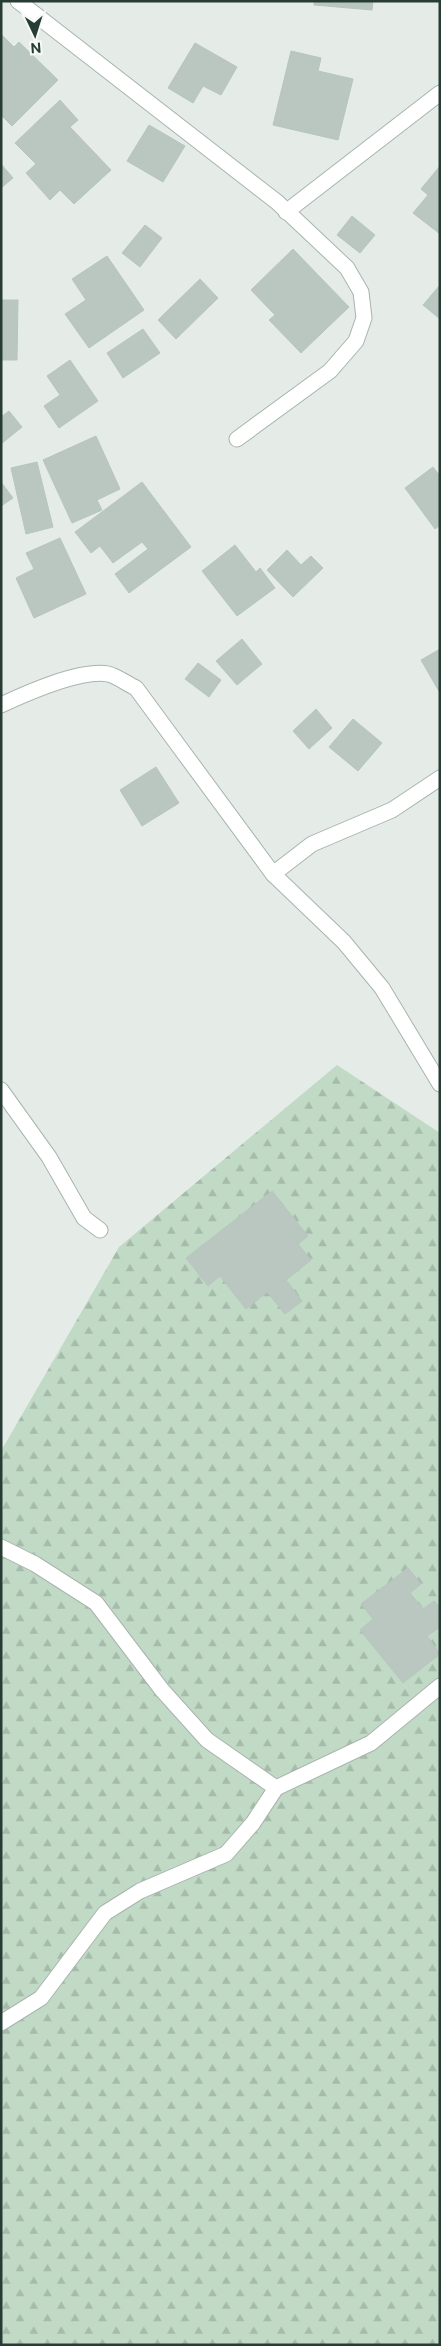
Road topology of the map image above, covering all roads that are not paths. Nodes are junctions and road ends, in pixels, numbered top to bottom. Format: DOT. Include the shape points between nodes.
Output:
graph roads {
  1 [pos="18,1"];
  2 [pos="440,93"];
  3 [pos="286,212"];
  4 [pos="237,439"];
  5 [pos="1,705"];
  6 [pos="440,778"];
  7 [pos="273,874"];
  8 [pos="440,1084"];
  9 [pos="1,1090"];
  10 [pos="100,1230"];
  11 [pos="1,1547"];
  12 [pos="440,1686"];
  13 [pos="276,1788"];
  14 [pos="1,2022"];
  1 -- 3 [label="street"];
  2 -- 3 [label="street"];
  3 -- 4 [label="street" via="347,268 361,292 364,318 356,342 330,371"];
  5 -- 7 [label="street" via="36,689 82,676 108,674 136,688"];
  6 -- 7 [label="street" via="392,810 312,844"];
  7 -- 8 [label="street" via="344,942 382,988"];
  9 -- 10 [label="street" via="49,1157 84,1218"];
  11 -- 13 [label="street" via="36,1564 96,1603 162,1690 207,1740"];
  12 -- 13 [label="street" via="371,1742"];
  13 -- 14 [label="street" via="253,1823 226,1854 140,1891 105,1913 41,1998"];
}
